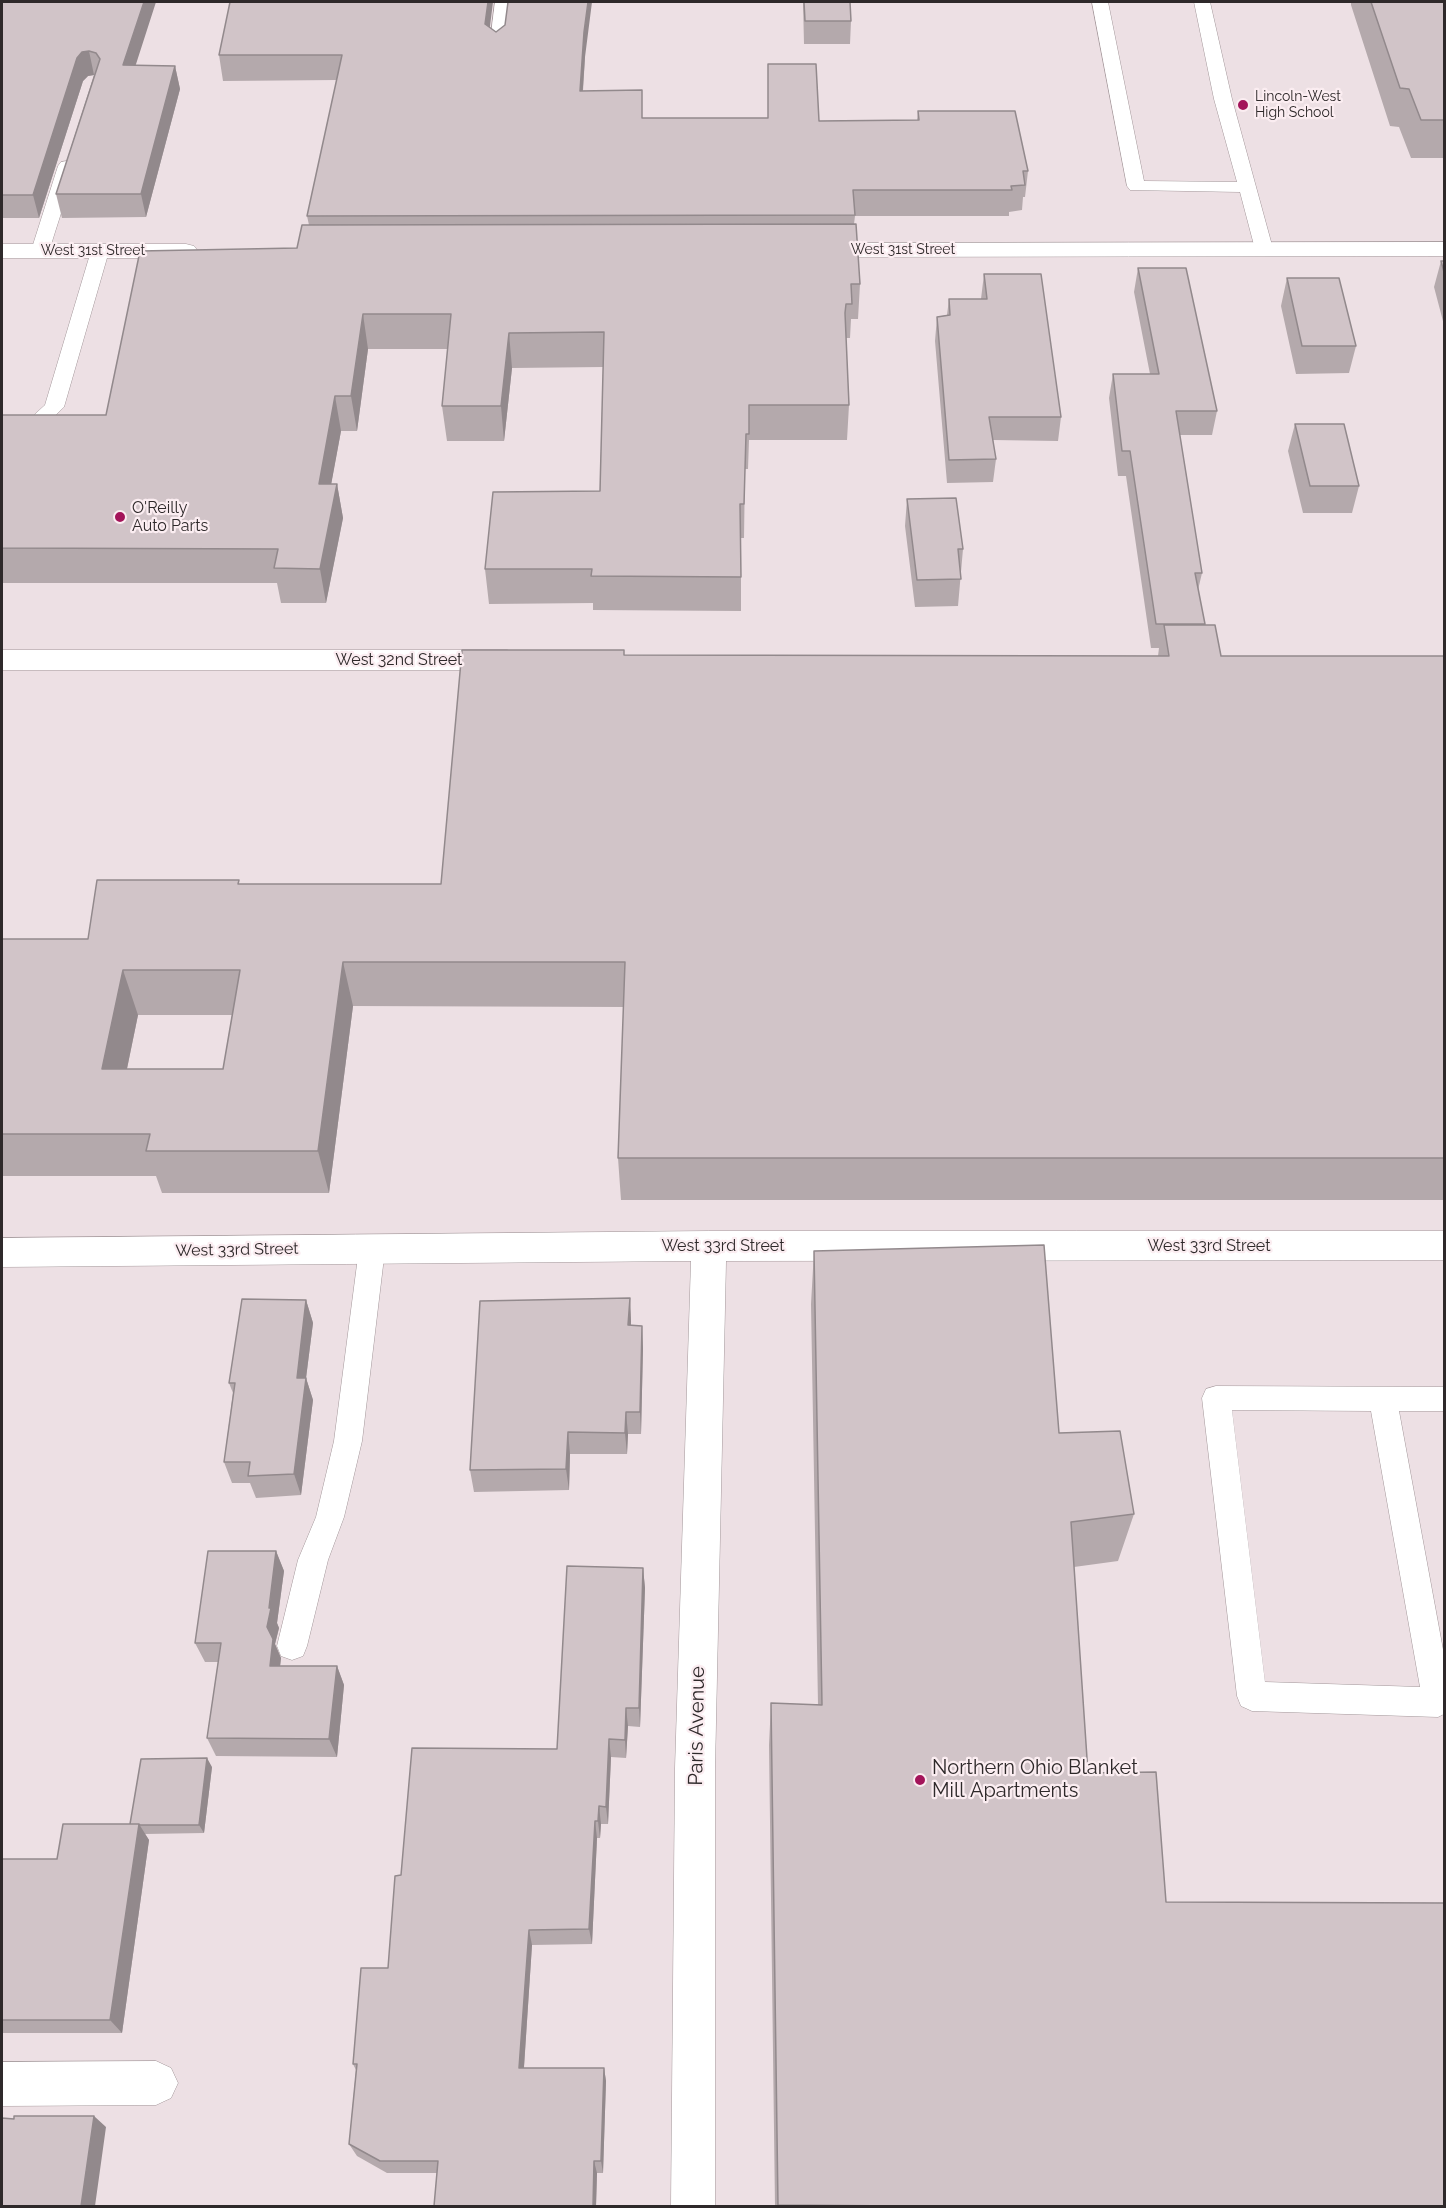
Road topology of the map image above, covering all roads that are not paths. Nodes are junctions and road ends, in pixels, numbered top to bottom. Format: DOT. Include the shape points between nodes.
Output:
graph roads {
  1 [pos="503,2"];
  2 [pos="1100,2"];
  3 [pos="1202,2"];
  4 [pos="497,50"];
  5 [pos="72,150"];
  6 [pos="1247,187"];
  7 [pos="1264,249"];
  8 [pos="1444,249"];
  9 [pos="787,250"];
  10 [pos="2,251"];
  11 [pos="40,251"];
  12 [pos="100,251"];
  13 [pos="214,251"];
  14 [pos="2,437"];
  15 [pos="2,660"];
  16 [pos="536,660"];
  17 [pos="709,1246"];
  18 [pos="1444,1246"];
  19 [pos="372,1249"];
  20 [pos="2,1252"];
  21 [pos="1383,1399"];
  22 [pos="1444,1399"];
  23 [pos="292,1646"];
  24 [pos="1441,1702"];
  25 [pos="156,2083"];
  26 [pos="2,2084"];
  27 [pos="693,2206"];
  1 -- 4 [label="lane"];
  2 -- 6 [label="lane" via="1136,186"];
  3 -- 6 [label="lane"];
  5 -- 11 [label="lane"];
  6 -- 7 [label="lane"];
  7 -- 8 [label="street, West 31st Street"];
  7 -- 9 [label="street, West 31st Street"];
  10 -- 11 [label="street, West 31st Street"];
  11 -- 12 [label="street, West 31st Street"];
  12 -- 13 [label="street, West 31st Street"];
  12 -- 14 [label="lane" via="54,407 27,432"];
  15 -- 16 [label="street, West 32nd Street"];
  17 -- 18 [label="street, West 33rd Street"];
  17 -- 19 [label="street, West 33rd Street"];
  17 -- 27 [label="street, Paris Avenue" via="695,1768"];
  19 -- 20 [label="street, West 33rd Street"];
  19 -- 23 [label="lane" via="348,1441"];
  21 -- 22 [label="lane"];
  21 -- 24 [label="lane"];
  21 -- 24 [label="lane" via="1216,1398 1252,1696"];
  25 -- 26 [label="street"];
}
